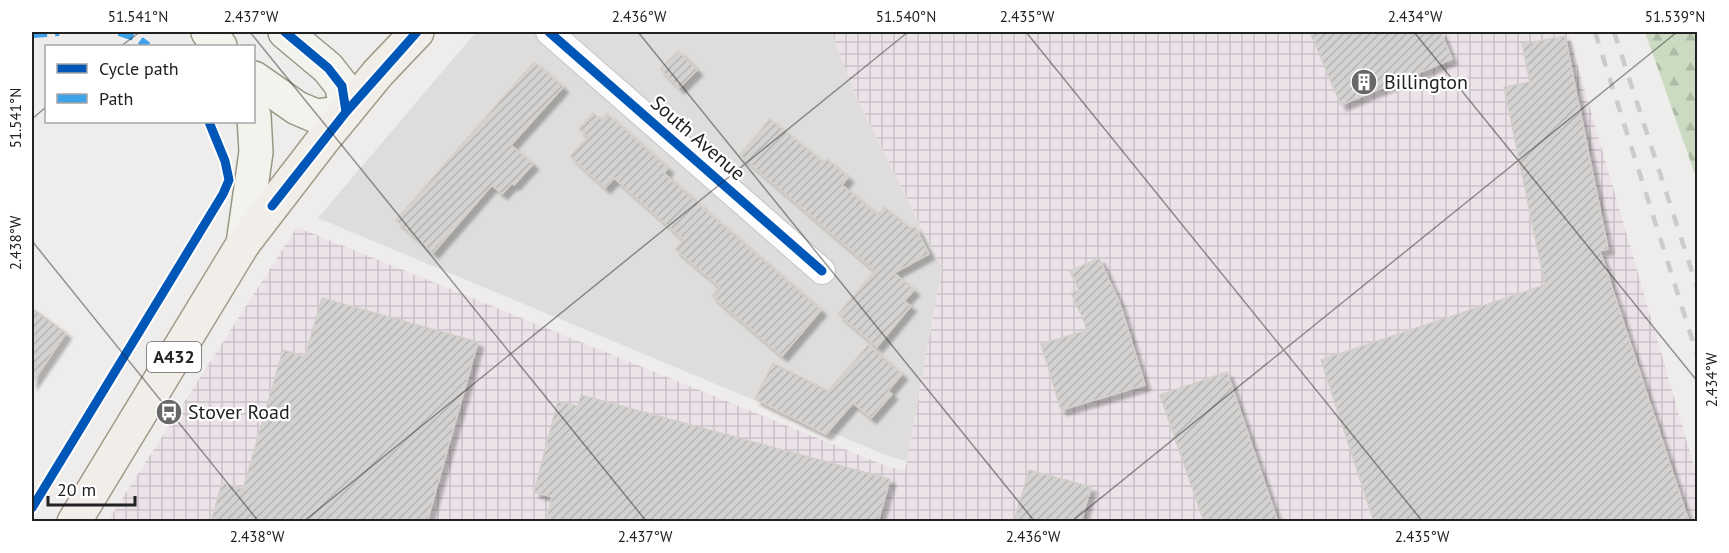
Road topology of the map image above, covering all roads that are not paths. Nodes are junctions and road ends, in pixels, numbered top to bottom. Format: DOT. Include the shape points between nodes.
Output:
graph roads {
  1 [pos="208,32"];
  2 [pos="285,32"];
  3 [pos="417,32"];
  4 [pos="549,32"];
  5 [pos="219,45"];
  6 [pos="255,79"];
  7 [pos="345,112"];
  8 [pos="254,123"];
  9 [pos="243,244"];
  10 [pos="822,271"];
  11 [pos="74,522"];
  1 -- 5 [label="main road"];
  2 -- 7 [label="main road" via="342,86"];
  3 -- 7 [label="main road, A432"];
  4 -- 10 [label="street, South Avenue"];
  6 -- 7 [label="main road" via="297,108 316,116"];
  7 -- 9 [label="main road, A432"];
  8 -- 9 [label="main road" via="256,152"];
  9 -- 11 [label="main road, A432"];
}
